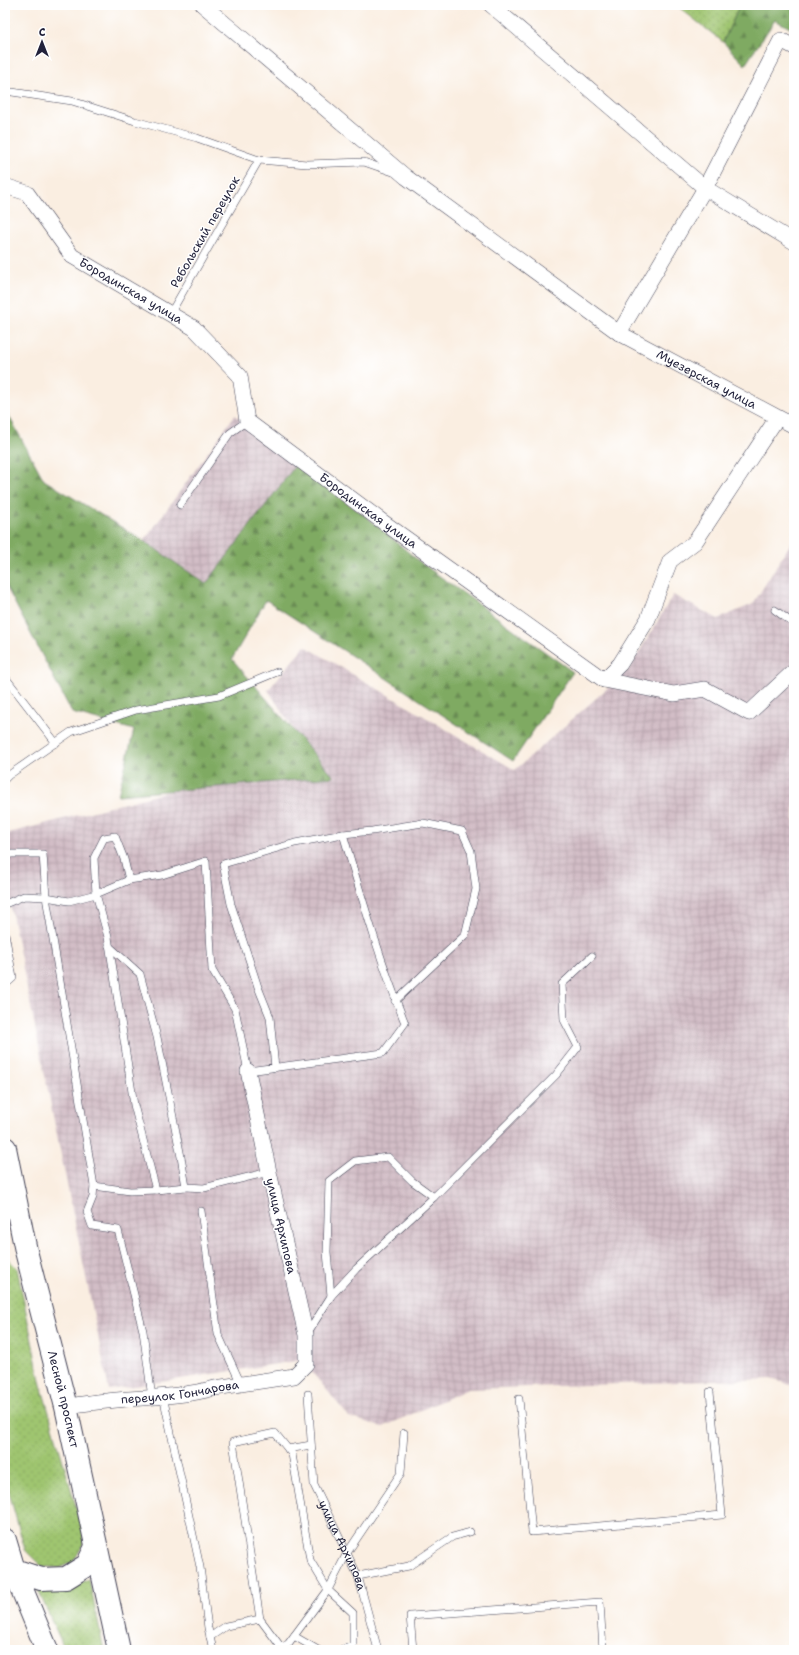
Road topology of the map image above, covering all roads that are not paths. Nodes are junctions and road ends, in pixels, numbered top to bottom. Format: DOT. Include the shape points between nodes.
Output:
graph roads {
  1 [pos="203,5"];
  2 [pos="491,5"];
  3 [pos="794,47"];
  4 [pos="12,92"];
  5 [pos="259,160"];
  6 [pos="406,177"];
  7 [pos="5,186"];
  8 [pos="705,188"];
  9 [pos="794,242"];
  10 [pos="170,314"];
  11 [pos="619,333"];
  12 [pos="777,418"];
  13 [pos="247,421"];
  14 [pos="794,426"];
  15 [pos="180,505"];
  16 [pos="775,610"];
  17 [pos="794,624"];
  18 [pos="794,671"];
  19 [pos="277,672"];
  20 [pos="5,676"];
  21 [pos="604,680"];
  22 [pos="56,743"];
  23 [pos="5,779"];
  24 [pos="343,834"];
  25 [pos="5,855"];
  26 [pos="129,880"];
  27 [pos="96,894"];
  28 [pos="46,897"];
  29 [pos="5,904"];
  30 [pos="5,933"];
  31 [pos="109,946"];
  32 [pos="592,956"];
  33 [pos="5,985"];
  34 [pos="396,1000"];
  35 [pos="275,1068"];
  36 [pos="248,1071"];
  37 [pos="5,1148"];
  38 [pos="269,1172"];
  39 [pos="94,1186"];
  40 [pos="186,1186"];
  41 [pos="156,1190"];
  42 [pos="434,1197"];
  43 [pos="201,1211"];
  44 [pos="5,1237"];
  45 [pos="26,1251"];
  46 [pos="330,1296"];
  47 [pos="306,1336"];
  48 [pos="294,1376"];
  49 [pos="241,1384"];
  50 [pos="710,1392"];
  51 [pos="308,1394"];
  52 [pos="158,1397"];
  53 [pos="519,1399"];
  54 [pos="66,1407"];
  55 [pos="404,1433"];
  56 [pos="311,1445"];
  57 [pos="288,1449"];
  58 [pos="470,1532"];
  59 [pos="5,1540"];
  60 [pos="96,1547"];
  61 [pos="347,1553"];
  62 [pos="14,1570"];
  63 [pos="358,1576"];
  64 [pos="328,1590"];
  65 [pos="260,1619"];
  66 [pos="294,1636"];
  67 [pos="210,1637"];
  68 [pos="278,1649"];
  69 [pos="47,1650"];
  70 [pos="119,1650"];
  71 [pos="213,1650"];
  72 [pos="318,1650"];
  73 [pos="340,1650"];
  74 [pos="378,1650"];
  75 [pos="413,1650"];
  76 [pos="603,1650"];
  1 -- 6 [label="street, Муезерская улица"];
  2 -- 8 [label="street"];
  3 -- 8 [label="street" via="781,40"];
  4 -- 5 [label="lane" via="72,101 198,138"];
  5 -- 6 [label="lane" via="307,164 364,162"];
  5 -- 10 [label="lane, Ребольский переулок"];
  6 -- 11 [label="street, Муезерская улица"];
  7 -- 10 [label="street, Бородинская улица" via="27,193 72,256"];
  8 -- 9 [label="street"];
  8 -- 11 [label="street"];
  10 -- 13 [label="street, Бородинская улица" via="194,328 240,376"];
  11 -- 12 [label="street, Муезерская улица"];
  12 -- 14 [label="street, Муезерская улица"];
  12 -- 21 [label="street" via="695,542 670,561 648,618 620,664"];
  13 -- 15 [label="lane" via="230,433"];
  13 -- 21 [label="street, Бородинская улица"];
  16 -- 17 [label="lane"];
  18 -- 21 [label="street, Бородинская улица" via="749,713 705,689 674,694"];
  19 -- 22 [label="lane" via="220,696 136,710 71,732"];
  20 -- 22 [label="lane"];
  22 -- 23 [label="lane"];
  24 -- 34 [label="lane" via="370,929"];
  24 -- 34 [label="lane" via="423,823 462,831 471,851 476,890 465,935"];
  24 -- 35 [label="lane" via="295,843 223,864 231,904 270,1017"];
  25 -- 28 [label="lane" via="43,854"];
  26 -- 27 [label="lane"];
  26 -- 27 [label="lane" via="115,836 104,838 94,858"];
  26 -- 36 [label="lane" via="162,874 206,860 212,970 235,1009"];
  27 -- 28 [label="lane" via="69,901"];
  27 -- 31 [label="lane"];
  28 -- 29 [label="lane" via="24,896"];
  28 -- 39 [label="lane"];
  30 -- 33 [label="lane" via="13,978"];
  31 -- 40 [label="lane" via="140,974 157,1037"];
  31 -- 41 [label="lane" via="134,1105"];
  32 -- 42 [label="lane" via="562,984 564,1020 578,1048 556,1075"];
  34 -- 35 [label="lane" via="405,1023 383,1053"];
  35 -- 36 [label="lane"];
  36 -- 38 [label="street, улица Архипова"];
  37 -- 45 [label="main road, Лесной проспект"];
  38 -- 40 [label="lane" via="204,1188"];
  38 -- 47 [label="street, улица Архипова"];
  39 -- 41 [label="lane" via="130,1192"];
  39 -- 52 [label="lane" via="87,1212 92,1226 118,1230"];
  40 -- 41 [label="lane"];
  42 -- 46 [label="lane"];
  42 -- 46 [label="lane" via="412,1181 388,1157 355,1161 329,1181 327,1252"];
  43 -- 49 [label="lane" via="218,1334"];
  44 -- 45 [label="main road"];
  45 -- 54 [label="main road, Лесной проспект"];
  46 -- 47 [label="lane"];
  47 -- 48 [label="street, улица Архипова" via="306,1364"];
  48 -- 49 [label="street, переулок Гончарова"];
  49 -- 52 [label="street, переулок Гончарова"];
  50 -- 53 [label="lane" via="722,1515 532,1532"];
  51 -- 56 [label="lane, улица Архипова"];
  52 -- 54 [label="street, переулок Гончарова" via="86,1402"];
  52 -- 67 [label="lane" via="200,1567"];
  54 -- 60 [label="main road, Лесной проспект"];
  55 -- 61 [label="lane" via="401,1473"];
  56 -- 57 [label="lane"];
  56 -- 61 [label="lane, улица Архипова" via="314,1485"];
  57 -- 64 [label="lane" via="292,1454 310,1560"];
  57 -- 65 [label="lane" via="275,1433 233,1442"];
  58 -- 63 [label="lane" via="452,1537 409,1566"];
  59 -- 62 [label="main road"];
  60 -- 62 [label="main road" via="87,1565 66,1578 41,1579"];
  60 -- 70 [label="main road, Лесной проспект"];
  61 -- 63 [label="lane, улица Архипова"];
  61 -- 64 [label="lane"];
  62 -- 69 [label="main road"];
  63 -- 74 [label="lane, улица Архипова"];
  64 -- 66 [label="lane"];
  64 -- 73 [label="lane" via="353,1613 353,1646"];
  65 -- 67 [label="lane" via="226,1626"];
  65 -- 68 [label="lane"];
  66 -- 68 [label="lane" via="288,1644"];
  66 -- 72 [label="lane"];
  67 -- 71 [label="lane"];
  75 -- 76 [label="lane" via="410,1616 600,1602"];
}
